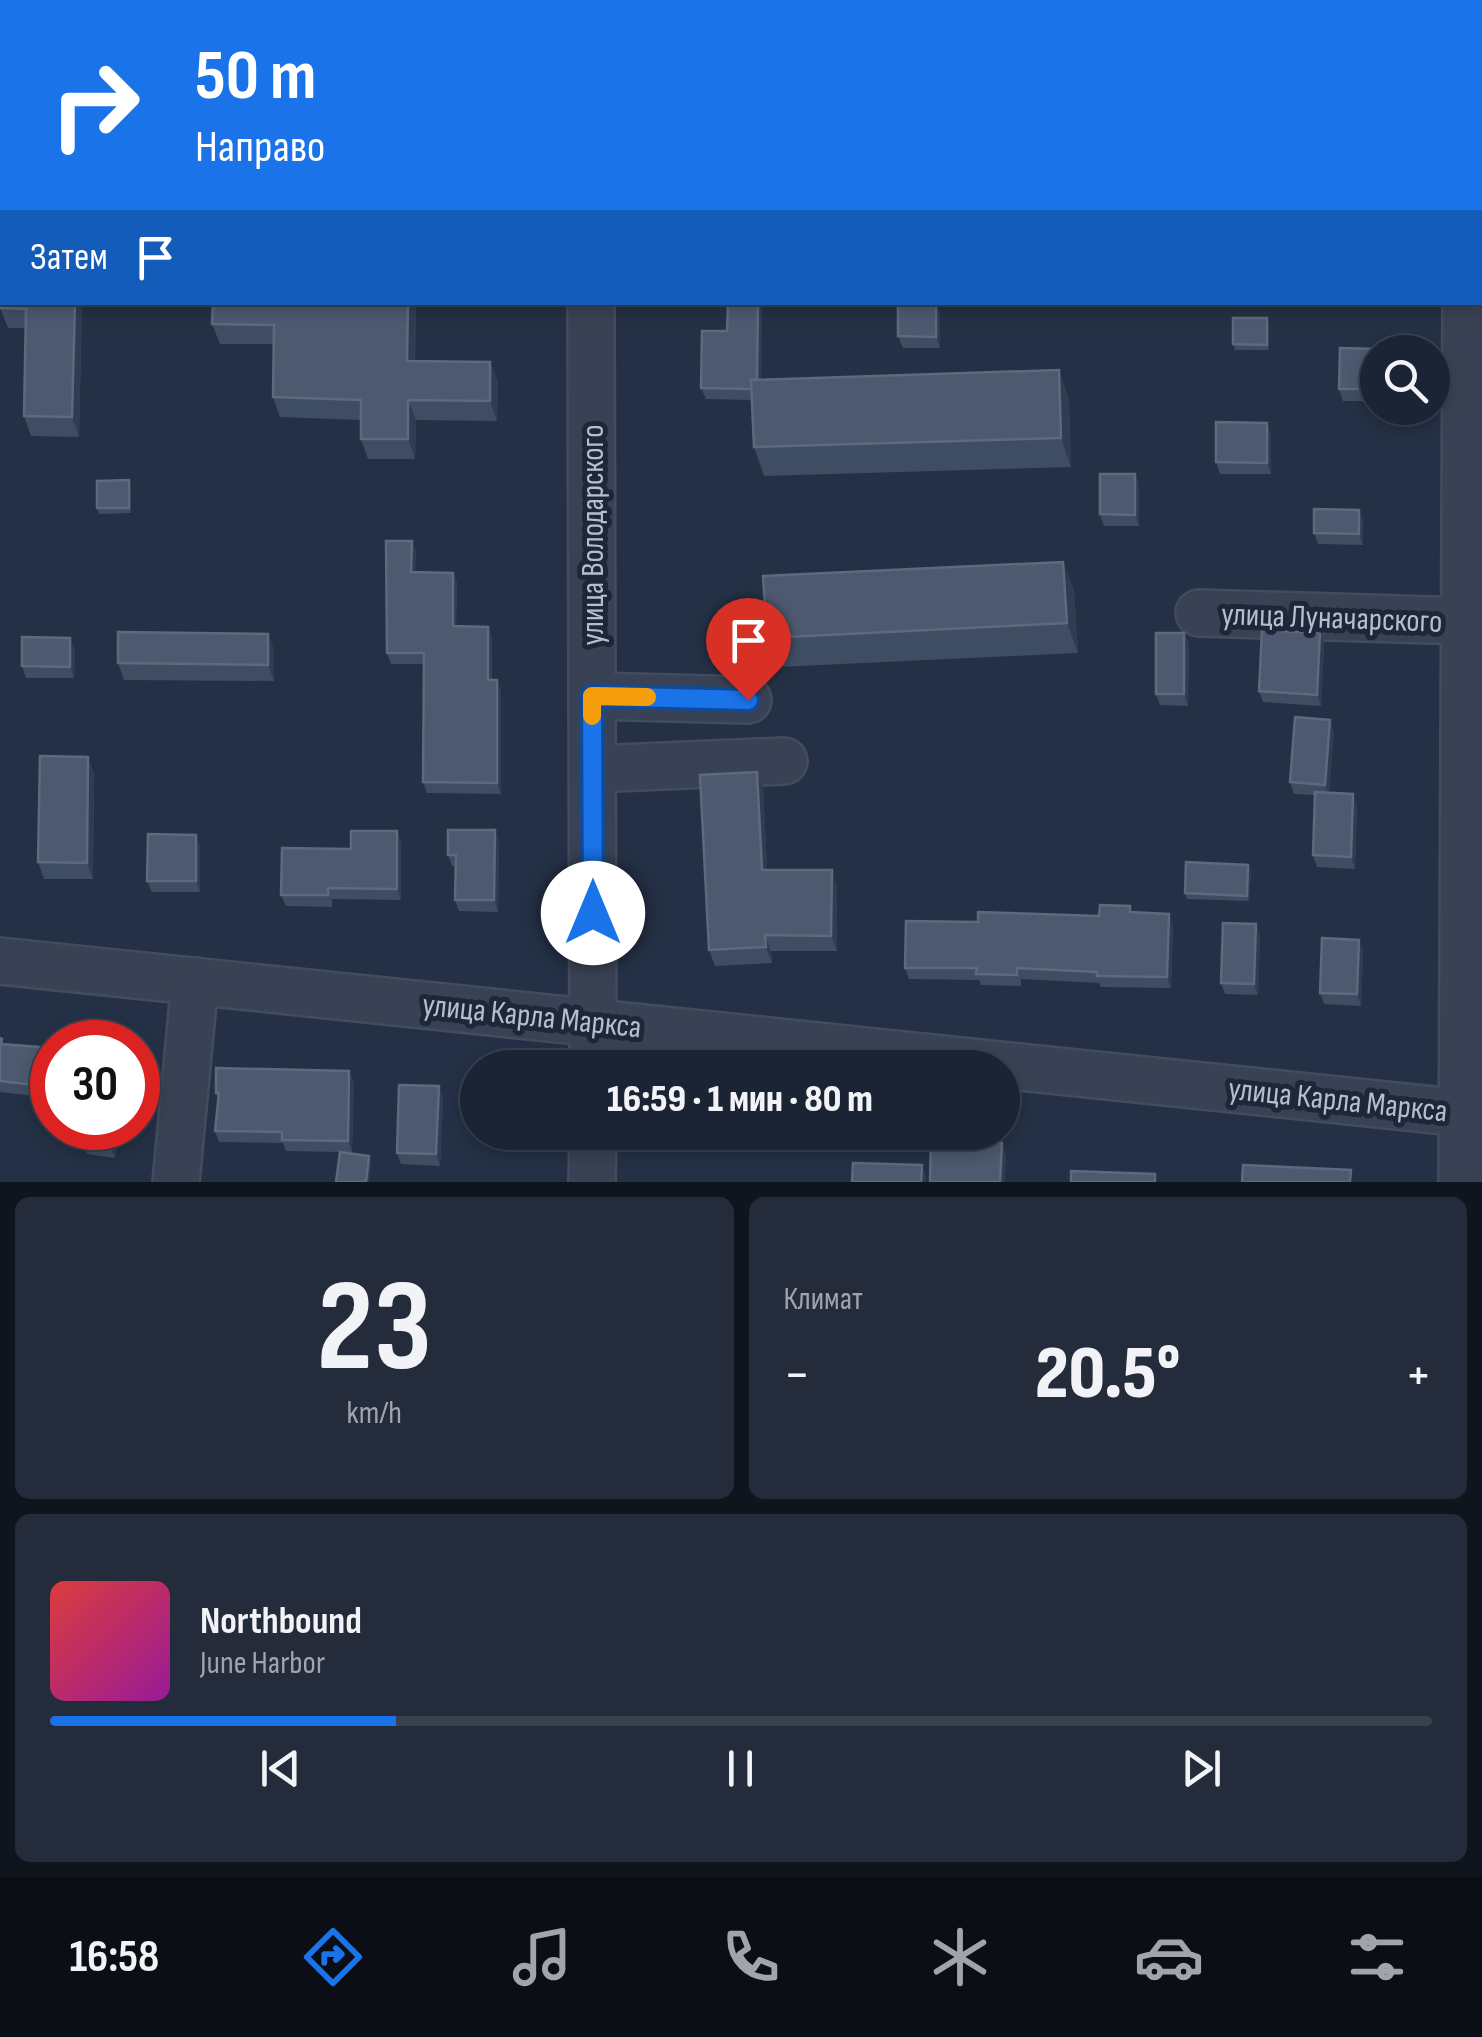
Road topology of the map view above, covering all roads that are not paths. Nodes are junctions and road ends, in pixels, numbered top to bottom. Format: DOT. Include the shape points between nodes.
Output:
graph roads {
  1 [pos="591,305"];
  2 [pos="1466,305"];
  3 [pos="1198,613"];
  4 [pos="1466,621"];
  5 [pos="592,696"];
  6 [pos="748,700"];
  7 [pos="784,761"];
  8 [pos="592,769"];
  9 [pos="0,961"];
  10 [pos="195,981"];
  11 [pos="594,1021"];
  12 [pos="593,1050"];
  13 [pos="1474,1114"];
  14 [pos="593,1150"];
  15 [pos="176,1182"];
  16 [pos="592,1182"];
  17 [pos="1462,1182"];
  1 -- 5 [label="street, улица Володарского"];
  2 -- 4 [label="street, улица Луначарского"];
  3 -- 4 [label="street, улица Луначарского"];
  4 -- 13 [label="street, улица Луначарского"];
  5 -- 6 [label="street"];
  5 -- 8 [label="street, улица Володарского"];
  7 -- 8 [label="street"];
  8 -- 11 [label="street, улица Володарского"];
  9 -- 10 [label="street, улица Карла Маркса"];
  10 -- 11 [label="street, улица Карла Маркса"];
  10 -- 15 [label="street"];
  11 -- 12 [label="street, улица Володарского"];
  11 -- 13 [label="street, улица Карла Маркса"];
  13 -- 17 [label="street, улица Луначарского"];
  14 -- 16 [label="street"];
}
